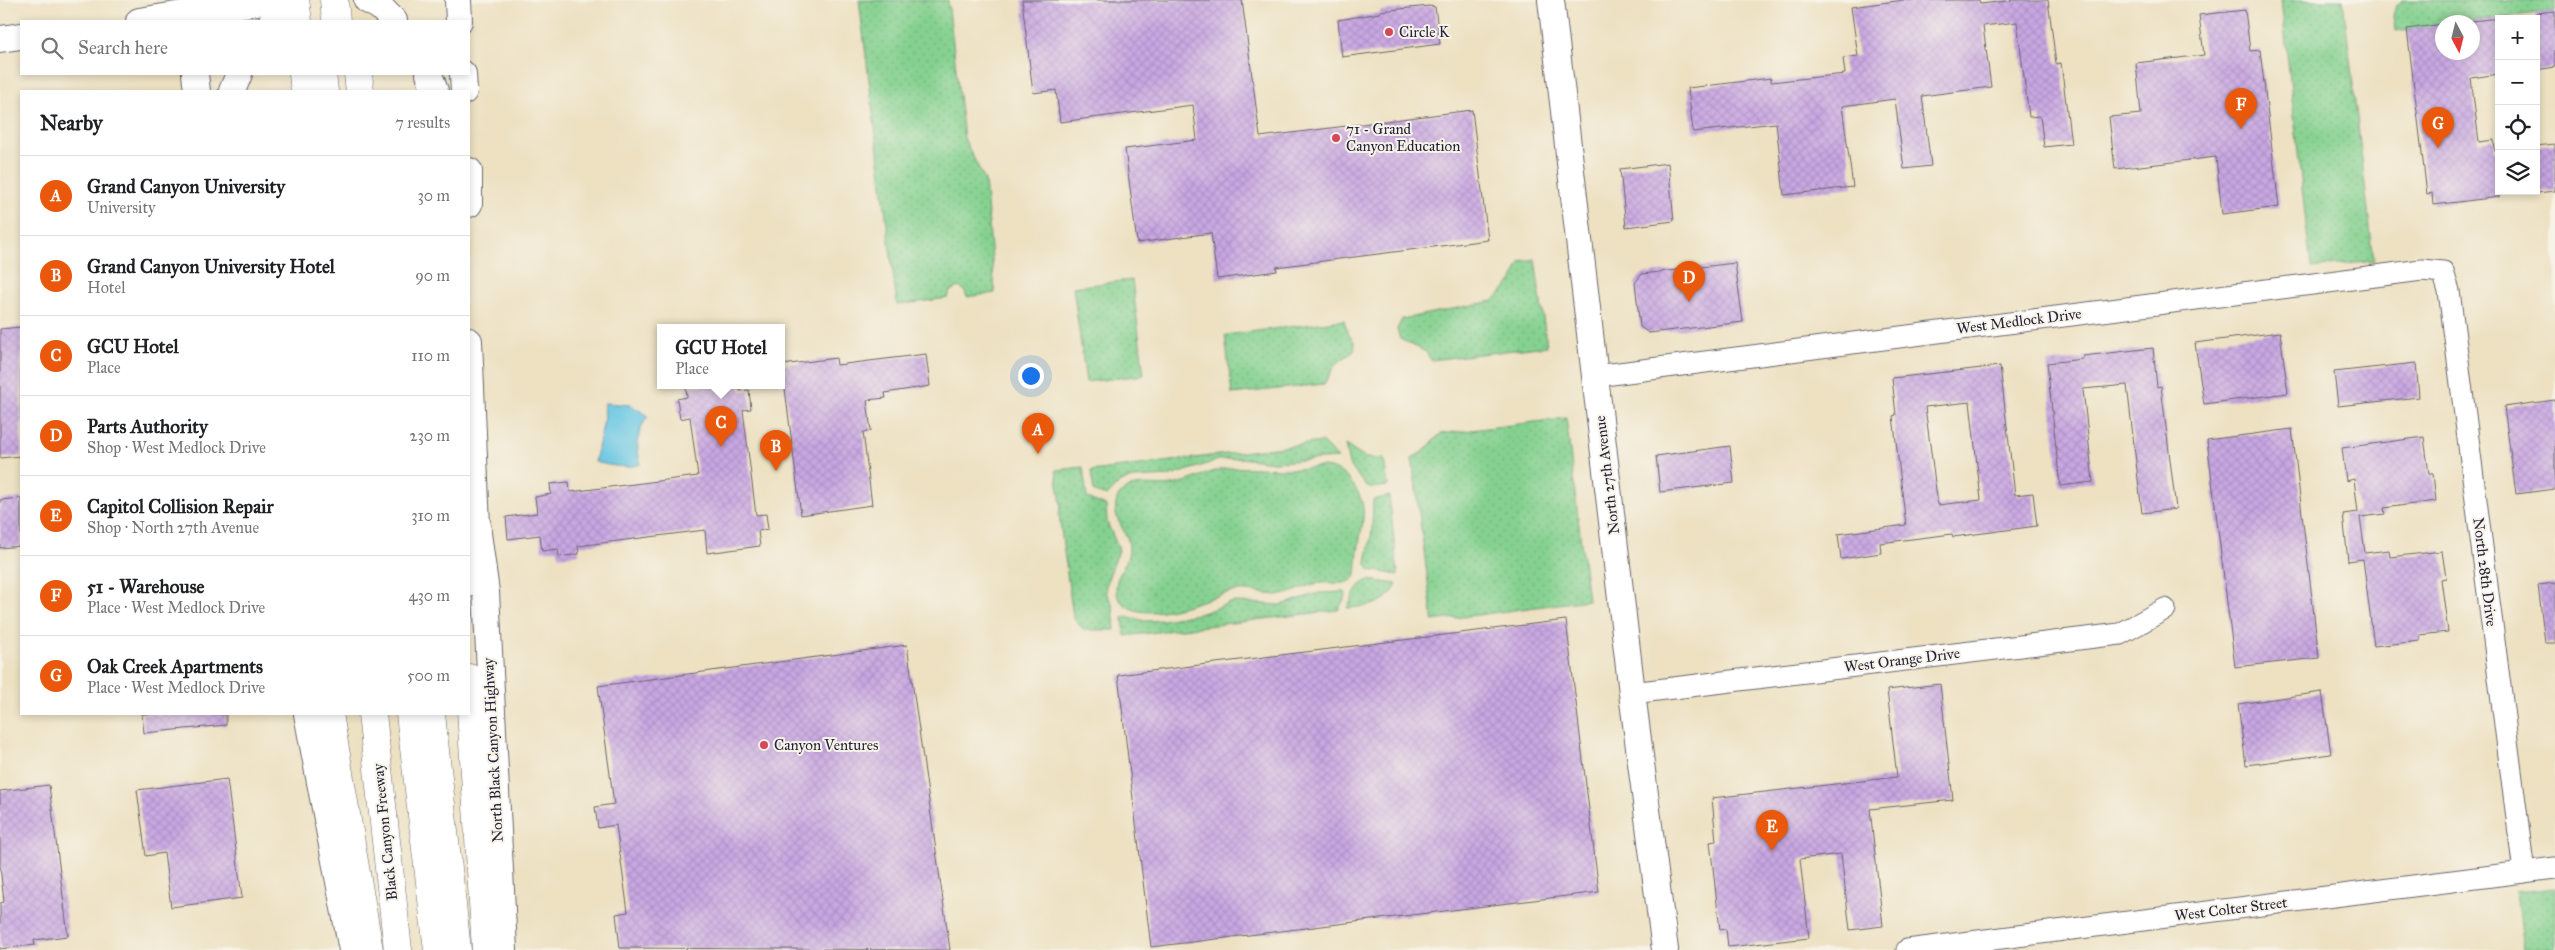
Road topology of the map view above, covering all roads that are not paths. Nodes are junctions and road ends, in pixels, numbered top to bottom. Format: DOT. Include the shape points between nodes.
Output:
graph roads {
  1 [pos="270,0"];
  2 [pos="295,0"];
  3 [pos="316,0"];
  4 [pos="334,0"];
  5 [pos="351,0"];
  6 [pos="366,0"];
  7 [pos="458,0"];
  8 [pos="1551,0"];
  9 [pos="248,3"];
  10 [pos="187,12"];
  11 [pos="144,20"];
  12 [pos="273,20"];
  13 [pos="298,20"];
  14 [pos="318,20"];
  15 [pos="336,20"];
  16 [pos="352,20"];
  17 [pos="393,20"];
  18 [pos="460,20"];
  19 [pos="20,36"];
  20 [pos="0,39"];
  21 [pos="195,75"];
  22 [pos="239,75"];
  23 [pos="303,75"];
  24 [pos="322,75"];
  25 [pos="342,75"];
  26 [pos="358,75"];
  27 [pos="429,75"];
  28 [pos="463,75"];
  29 [pos="198,90"];
  30 [pos="232,90"];
  31 [pos="305,90"];
  32 [pos="324,90"];
  33 [pos="344,90"];
  34 [pos="360,90"];
  35 [pos="435,90"];
  36 [pos="464,90"];
  37 [pos="2443,272"];
  38 [pos="470,364"];
  39 [pos="1596,376"];
  40 [pos="477,526"];
  41 [pos="470,576"];
  42 [pos="2165,609"];
  43 [pos="1632,693"];
  44 [pos="470,694"];
  45 [pos="307,715"];
  46 [pos="329,715"];
  47 [pos="372,715"];
  48 [pos="394,715"];
  49 [pos="410,715"];
  50 [pos="431,715"];
  51 [pos="2555,868"];
  52 [pos="2524,872"];
  53 [pos="352,950"];
  54 [pos="369,950"];
  55 [pos="398,950"];
  56 [pos="421,950"];
  57 [pos="438,950"];
  58 [pos="457,950"];
  59 [pos="486,950"];
  60 [pos="504,950"];
  61 [pos="1665,950"];
  62 [pos="1906,950"];
  1 -- 9 [label="main road"];
  2 -- 12 [label="main road"];
  2 -- 13 [label="highway"];
  3 -- 14 [label="highway"];
  4 -- 15 [label="highway"];
  5 -- 16 [label="highway"];
  6 -- 17 [label="main road" via="380,7"];
  7 -- 18 [label="main road"];
  8 -- 39 [label="main road, North 27th Avenue"];
  9 -- 10 [label="main road"];
  10 -- 11 [label="main road"];
  19 -- 20 [label="main road"];
  21 -- 29 [label="main road"];
  22 -- 30 [label="main road"];
  23 -- 31 [label="highway"];
  24 -- 32 [label="highway"];
  25 -- 33 [label="highway"];
  26 -- 34 [label="highway"];
  27 -- 35 [label="main road"];
  28 -- 36 [label="main road"];
  37 -- 39 [label="street, West Medlock Drive" via="2422,270"];
  37 -- 52 [label="street, North 28th Drive" via="2449,291"];
  38 -- 40 [label="main road, North Black Canyon Highway"];
  39 -- 43 [label="main road, North 27th Avenue"];
  40 -- 41 [label="highway"];
  40 -- 60 [label="main road, North Black Canyon Highway" via="486,592"];
  42 -- 43 [label="street, West Orange Drive" via="2120,634"];
  43 -- 61 [label="main road, North 27th Avenue"];
  44 -- 59 [label="highway"];
  45 -- 53 [label="main road"];
  46 -- 54 [label="highway"];
  47 -- 55 [label="highway, Black Canyon Freeway"];
  48 -- 56 [label="highway"];
  49 -- 57 [label="highway"];
  50 -- 58 [label="highway"];
  51 -- 52 [label="street, West Colter Street"];
  52 -- 62 [label="street, West Colter Street"];
}
